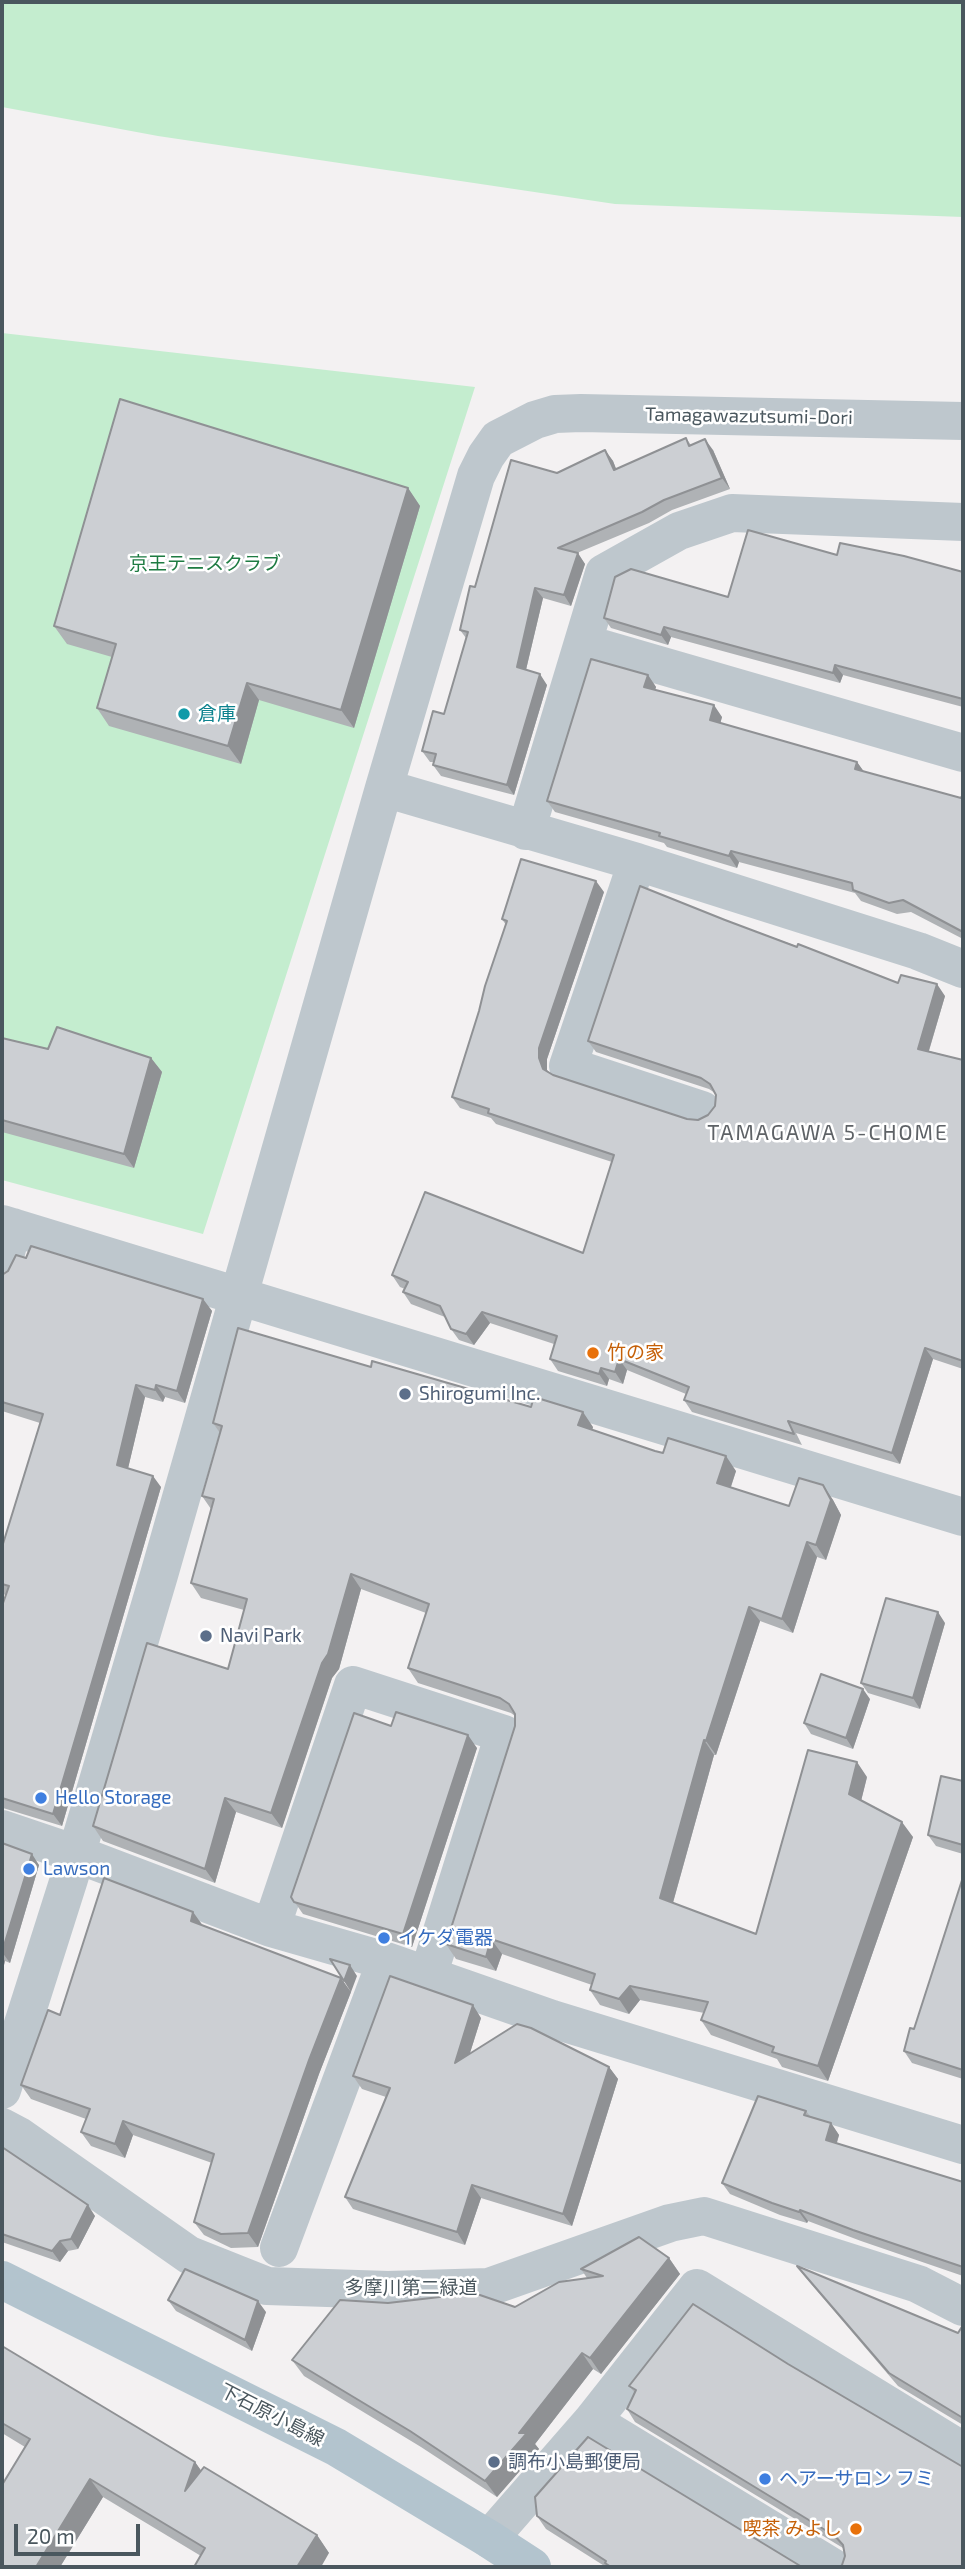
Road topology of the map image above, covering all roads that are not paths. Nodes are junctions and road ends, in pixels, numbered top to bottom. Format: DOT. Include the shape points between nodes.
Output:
graph roads {
  1 [pos="963,421"];
  2 [pos="963,522"];
  3 [pos="583,643"];
  4 [pos="963,753"];
  5 [pos="384,788"];
  6 [pos="526,831"];
  7 [pos="637,862"];
  8 [pos="963,969"];
  9 [pos="702,1110"];
  10 [pos="7,1226"];
  11 [pos="2,1267"];
  12 [pos="240,1296"];
  13 [pos="963,1517"];
  14 [pos="2,1829"];
  15 [pos="76,1854"];
  16 [pos="271,1928"];
  17 [pos="386,1961"];
  18 [pos="428,1976"];
  19 [pos="2,2090"];
  20 [pos="2,2127"];
  21 [pos="963,2145"];
  22 [pos="279,2248"];
  23 [pos="2,2280"];
  24 [pos="963,2307"];
  25 [pos="592,2421"];
  26 [pos="963,2451"];
  27 [pos="489,2539"];
  28 [pos="532,2567"];
  29 [pos="832,2567"];
  1 -- 5 [label="street, Tamagawazutsumi-Dori" via="581,412 535,420 498,439 476,476"];
  2 -- 3 [label="street" via="732,513 679,531 604,573"];
  3 -- 4 [label="street"];
  3 -- 6 [label="street"];
  5 -- 6 [label="street"];
  5 -- 12 [label="street, Tamagawazutsumi-Dori"];
  6 -- 7 [label="street"];
  7 -- 8 [label="street"];
  7 -- 9 [label="street" via="568,1066"];
  10 -- 11 [label="street"];
  10 -- 12 [label="street"];
  12 -- 13 [label="street"];
  12 -- 15 [label="street, Tamagawazutsumi-Dori"];
  14 -- 15 [label="street"];
  15 -- 16 [label="street"];
  15 -- 19 [label="street, Tamagawazutsumi-Dori"];
  16 -- 17 [label="street"];
  16 -- 18 [label="street" via="352,1685 504,1734"];
  17 -- 18 [label="street"];
  17 -- 22 [label="street"];
  18 -- 21 [label="street" via="552,2019"];
  20 -- 24 [label="street, 多摩川第二緑道" via="188,2255 267,2286 489,2287 670,2223 705,2216 918,2284"];
  23 -- 27 [label="main road, 下石原小島線" via="336,2447"];
  25 -- 26 [label="street" via="697,2288"];
  25 -- 27 [label="street"];
  25 -- 29 [label="street"];
  27 -- 28 [label="main road, 下石原小島線"];
}
